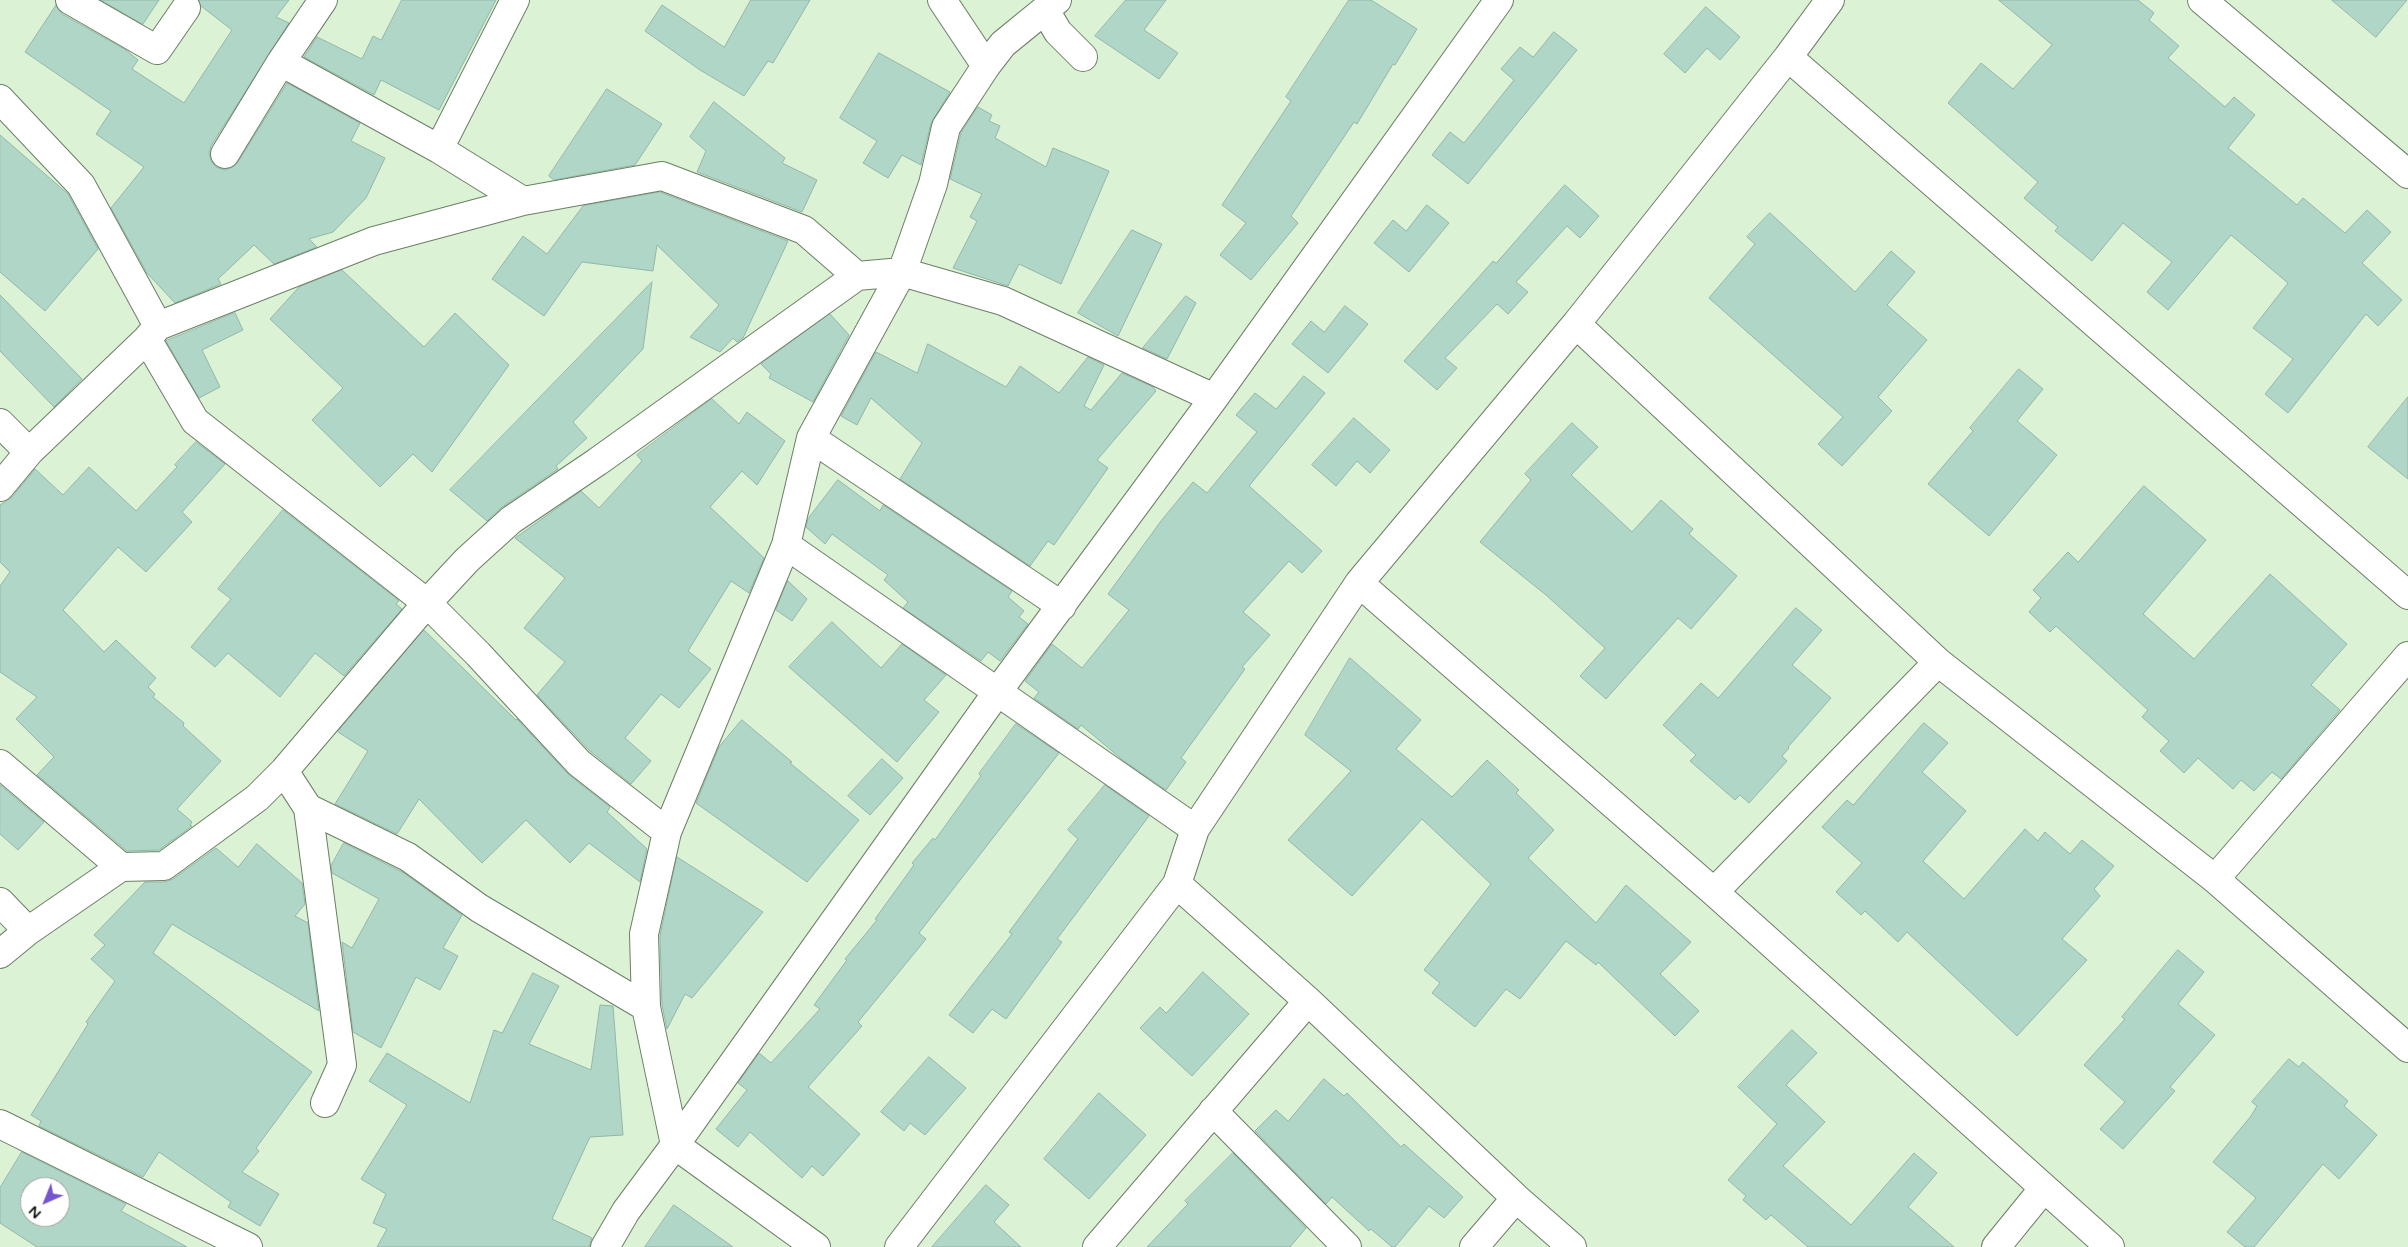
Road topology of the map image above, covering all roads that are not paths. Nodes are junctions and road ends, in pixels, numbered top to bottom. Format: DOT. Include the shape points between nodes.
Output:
graph roads {
  1 [pos="70,0"];
  2 [pos="323,0"];
  3 [pos="515,0"];
  4 [pos="942,0"];
  5 [pos="1499,0"];
  6 [pos="1830,0"];
  7 [pos="2202,0"];
  8 [pos="1051,5"];
  9 [pos="186,8"];
  10 [pos="1083,57"];
  11 [pos="1788,57"];
  12 [pos="281,62"];
  13 [pos="986,66"];
  14 [pos="0,99"];
  15 [pos="439,149"];
  16 [pos="225,154"];
  17 [pos="2408,174"];
  18 [pos="522,201"];
  19 [pos="902,272"];
  20 [pos="856,276"];
  21 [pos="1576,324"];
  22 [pos="153,332"];
  23 [pos="1214,398"];
  24 [pos="0,423"];
  25 [pos="811,438"];
  26 [pos="29,452"];
  27 [pos="0,487"];
  28 [pos="786,545"];
  29 [pos="1359,583"];
  30 [pos="2408,595"];
  31 [pos="427,604"];
  32 [pos="1062,606"];
  33 [pos="2408,656"];
  34 [pos="1938,662"];
  35 [pos="998,691"];
  36 [pos="0,764"];
  37 [pos="284,771"];
  38 [pos="308,808"];
  39 [pos="1195,830"];
  40 [pos="667,832"];
  41 [pos="121,867"];
  42 [pos="2215,879"];
  43 [pos="1177,884"];
  44 [pos="1714,892"];
  45 [pos="0,902"];
  46 [pos="28,931"];
  47 [pos="0,954"];
  48 [pos="1308,1001"];
  49 [pos="646,1007"];
  50 [pos="2408,1048"];
  51 [pos="325,1103"];
  52 [pos="1213,1111"];
  53 [pos="4,1132"];
  54 [pos="675,1145"];
  55 [pos="2044,1188"];
  56 [pos="1516,1198"];
  57 [pos="248,1247"];
  58 [pos="605,1247"];
  59 [pos="816,1247"];
  60 [pos="899,1247"];
  61 [pos="1097,1247"];
  62 [pos="1347,1247"];
  63 [pos="1474,1247"];
  64 [pos="1572,1247"];
  65 [pos="1996,1247"];
  66 [pos="2110,1247"];
  1 -- 9 [label="street" via="157,50"];
  2 -- 12 [label="street"];
  3 -- 15 [label="street"];
  4 -- 13 [label="street"];
  5 -- 23 [label="street"];
  6 -- 11 [label="street"];
  7 -- 17 [label="street"];
  8 -- 10 [label="street" via="1058,32"];
  8 -- 13 [label="street" via="1003,44"];
  11 -- 21 [label="street"];
  11 -- 30 [label="street"];
  12 -- 15 [label="street"];
  12 -- 16 [label="street"];
  13 -- 19 [label="street" via="946,127 933,184"];
  14 -- 22 [label="street" via="81,184"];
  15 -- 18 [label="street"];
  18 -- 20 [label="street" via="662,176 804,230"];
  18 -- 22 [label="street" via="374,241"];
  19 -- 20 [label="street"];
  19 -- 23 [label="street" via="1003,301"];
  19 -- 25 [label="street"];
  20 -- 31 [label="street" via="511,520 467,560"];
  21 -- 29 [label="street"];
  21 -- 34 [label="street"];
  22 -- 26 [label="street"];
  22 -- 31 [label="street" via="194,421"];
  23 -- 32 [label="street"];
  24 -- 26 [label="street"];
  25 -- 28 [label="street"];
  25 -- 32 [label="street"];
  26 -- 27 [label="street"];
  28 -- 35 [label="street"];
  28 -- 40 [label="street"];
  29 -- 39 [label="street"];
  29 -- 44 [label="street"];
  31 -- 37 [label="street"];
  31 -- 40 [label="street" via="579,763"];
  32 -- 35 [label="street"];
  33 -- 42 [label="street"];
  34 -- 42 [label="street"];
  34 -- 44 [label="street"];
  35 -- 39 [label="street"];
  35 -- 54 [label="street"];
  36 -- 41 [label="street"];
  37 -- 38 [label="street"];
  37 -- 41 [label="street" via="257,798 164,866"];
  38 -- 49 [label="street" via="408,857 479,908"];
  38 -- 51 [label="street" via="342,1065"];
  39 -- 43 [label="street"];
  40 -- 49 [label="street" via="644,934"];
  41 -- 46 [label="street"];
  42 -- 50 [label="street"];
  43 -- 48 [label="street"];
  43 -- 60 [label="street"];
  44 -- 55 [label="street"];
  45 -- 46 [label="street"];
  46 -- 47 [label="street"];
  48 -- 52 [label="street"];
  48 -- 56 [label="street"];
  49 -- 54 [label="street"];
  52 -- 61 [label="street"];
  52 -- 62 [label="street"];
  53 -- 57 [label="street"];
  54 -- 58 [label="street" via="626,1211"];
  54 -- 59 [label="street"];
  55 -- 65 [label="street"];
  55 -- 66 [label="street"];
  56 -- 63 [label="street"];
  56 -- 64 [label="street"];
}
